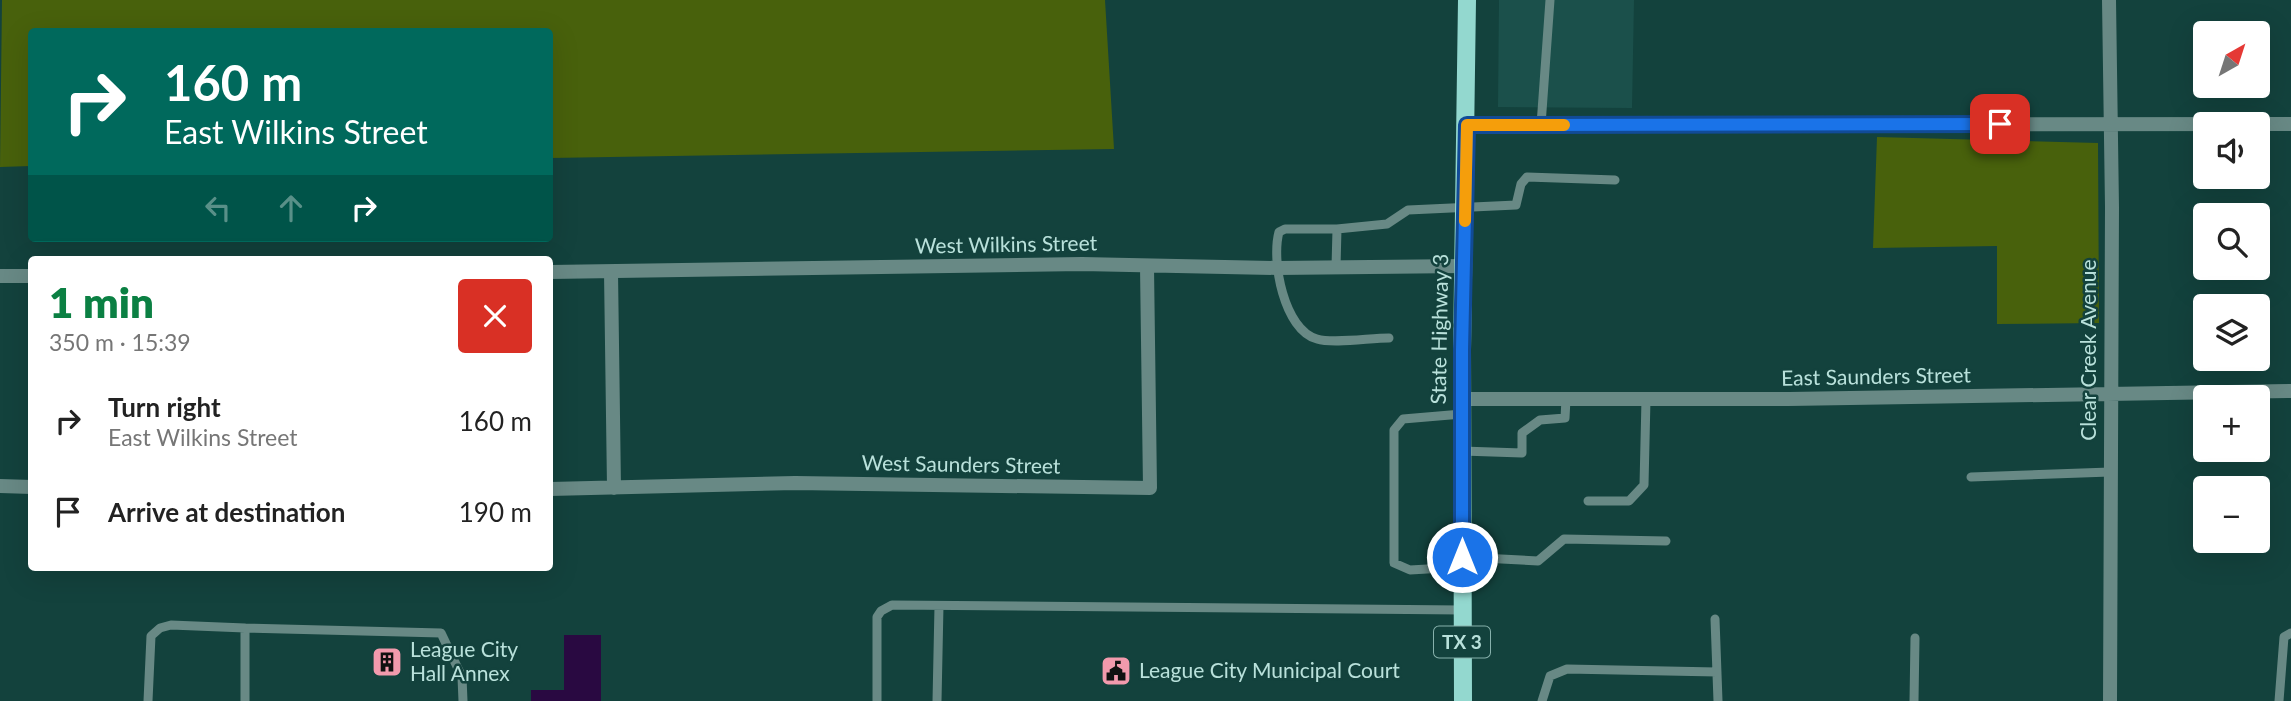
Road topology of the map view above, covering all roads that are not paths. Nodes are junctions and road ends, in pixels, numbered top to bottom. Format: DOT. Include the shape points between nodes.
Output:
graph roads {
  1 [pos="1467,0"];
  2 [pos="1550,0"];
  3 [pos="2109,0"];
  4 [pos="2110,123"];
  5 [pos="2291,124"];
  6 [pos="1467,125"];
  7 [pos="1541,125"];
  8 [pos="1615,180"];
  9 [pos="1465,208"];
  10 [pos="1337,229"];
  11 [pos="1464,266"];
  12 [pos="1147,267"];
  13 [pos="1336,267"];
  14 [pos="1277,268"];
  15 [pos="553,272"];
  16 [pos="611,272"];
  17 [pos="0,276"];
  18 [pos="28,276"];
  19 [pos="1389,338"];
  20 [pos="2291,391"];
  21 [pos="2110,394"];
  22 [pos="1566,399"];
  23 [pos="1646,399"];
  24 [pos="1462,407"];
  25 [pos="1462,451"];
  26 [pos="2110,472"];
  27 [pos="1971,477"];
  28 [pos="0,486"];
  29 [pos="28,487"];
  30 [pos="614,488"];
  31 [pos="553,489"];
  32 [pos="1588,501"];
  33 [pos="1666,541"];
  34 [pos="1462,562"];
  35 [pos="939,606"];
  36 [pos="1462,610"];
  37 [pos="1715,619"];
  38 [pos="245,628"];
  39 [pos="2291,633"];
  40 [pos="1915,638"];
  41 [pos="1717,673"];
  42 [pos="148,701"];
  43 [pos="245,701"];
  44 [pos="463,701"];
  45 [pos="877,701"];
  46 [pos="937,701"];
  47 [pos="1463,701"];
  48 [pos="1542,701"];
  49 [pos="1718,701"];
  50 [pos="1914,701"];
  51 [pos="2110,701"];
  52 [pos="2279,701"];
  1 -- 6 [label="main road, State Highway 3 / TX 3"];
  2 -- 7 [label="lane"];
  3 -- 4 [label="street, Clear Creek Avenue"];
  4 -- 5 [label="street"];
  4 -- 7 [label="street"];
  4 -- 21 [label="street, Clear Creek Avenue"];
  6 -- 7 [label="street"];
  6 -- 9 [label="main road, State Highway 3 / TX 3"];
  8 -- 9 [label="lane" via="1527,177 1516,205"];
  9 -- 10 [label="lane" via="1408,210 1387,224"];
  9 -- 11 [label="main road, State Highway 3 / TX 3"];
  10 -- 13 [label="lane"];
  10 -- 14 [label="lane" via="1279,232"];
  11 -- 13 [label="street, West Wilkins Street"];
  11 -- 24 [label="main road, State Highway 3 / TX 3"];
  12 -- 14 [label="street, West Wilkins Street"];
  12 -- 16 [label="street, West Wilkins Street" via="1082,264"];
  12 -- 30 [label="street, West Saunders Street" via="1150,488 795,484"];
  13 -- 14 [label="street, West Wilkins Street"];
  14 -- 19 [label="lane" via="1293,322 1316,339"];
  15 -- 16 [label="street, West Wilkins Street"];
  16 -- 30 [label="street"];
  17 -- 18 [label="street"];
  20 -- 21 [label="street, East Saunders Street"];
  21 -- 23 [label="street, East Saunders Street"];
  21 -- 26 [label="street, Clear Creek Avenue"];
  22 -- 23 [label="street, East Saunders Street"];
  22 -- 24 [label="street, East Saunders Street"];
  22 -- 25 [label="lane" via="1565,418 1540,420 1522,433 1522,453"];
  23 -- 32 [label="lane" via="1644,485 1629,500"];
  24 -- 25 [label="main road, State Highway 3 / TX 3"];
  24 -- 34 [label="lane" via="1403,419 1394,430 1394,563 1410,570"];
  25 -- 34 [label="main road, State Highway 3 / TX 3"];
  26 -- 27 [label="lane"];
  26 -- 51 [label="street, Clear Creek Avenue"];
  28 -- 29 [label="street"];
  30 -- 31 [label="street, West Saunders Street"];
  33 -- 34 [label="lane" via="1564,539 1538,561"];
  34 -- 36 [label="main road, State Highway 3 / TX 3"];
  35 -- 36 [label="lane"];
  35 -- 45 [label="lane" via="892,605 881,611 876,624"];
  35 -- 46 [label="lane"];
  36 -- 47 [label="main road, State Highway 3 / TX 3"];
  37 -- 41 [label="lane"];
  38 -- 42 [label="lane" via="160,628 151,636"];
  38 -- 43 [label="lane"];
  38 -- 44 [label="lane" via="441,633 462,677"];
  39 -- 52 [label="lane" via="2284,637"];
  40 -- 50 [label="lane"];
  41 -- 48 [label="lane" via="1567,669 1550,676"];
  41 -- 49 [label="lane"];
}
